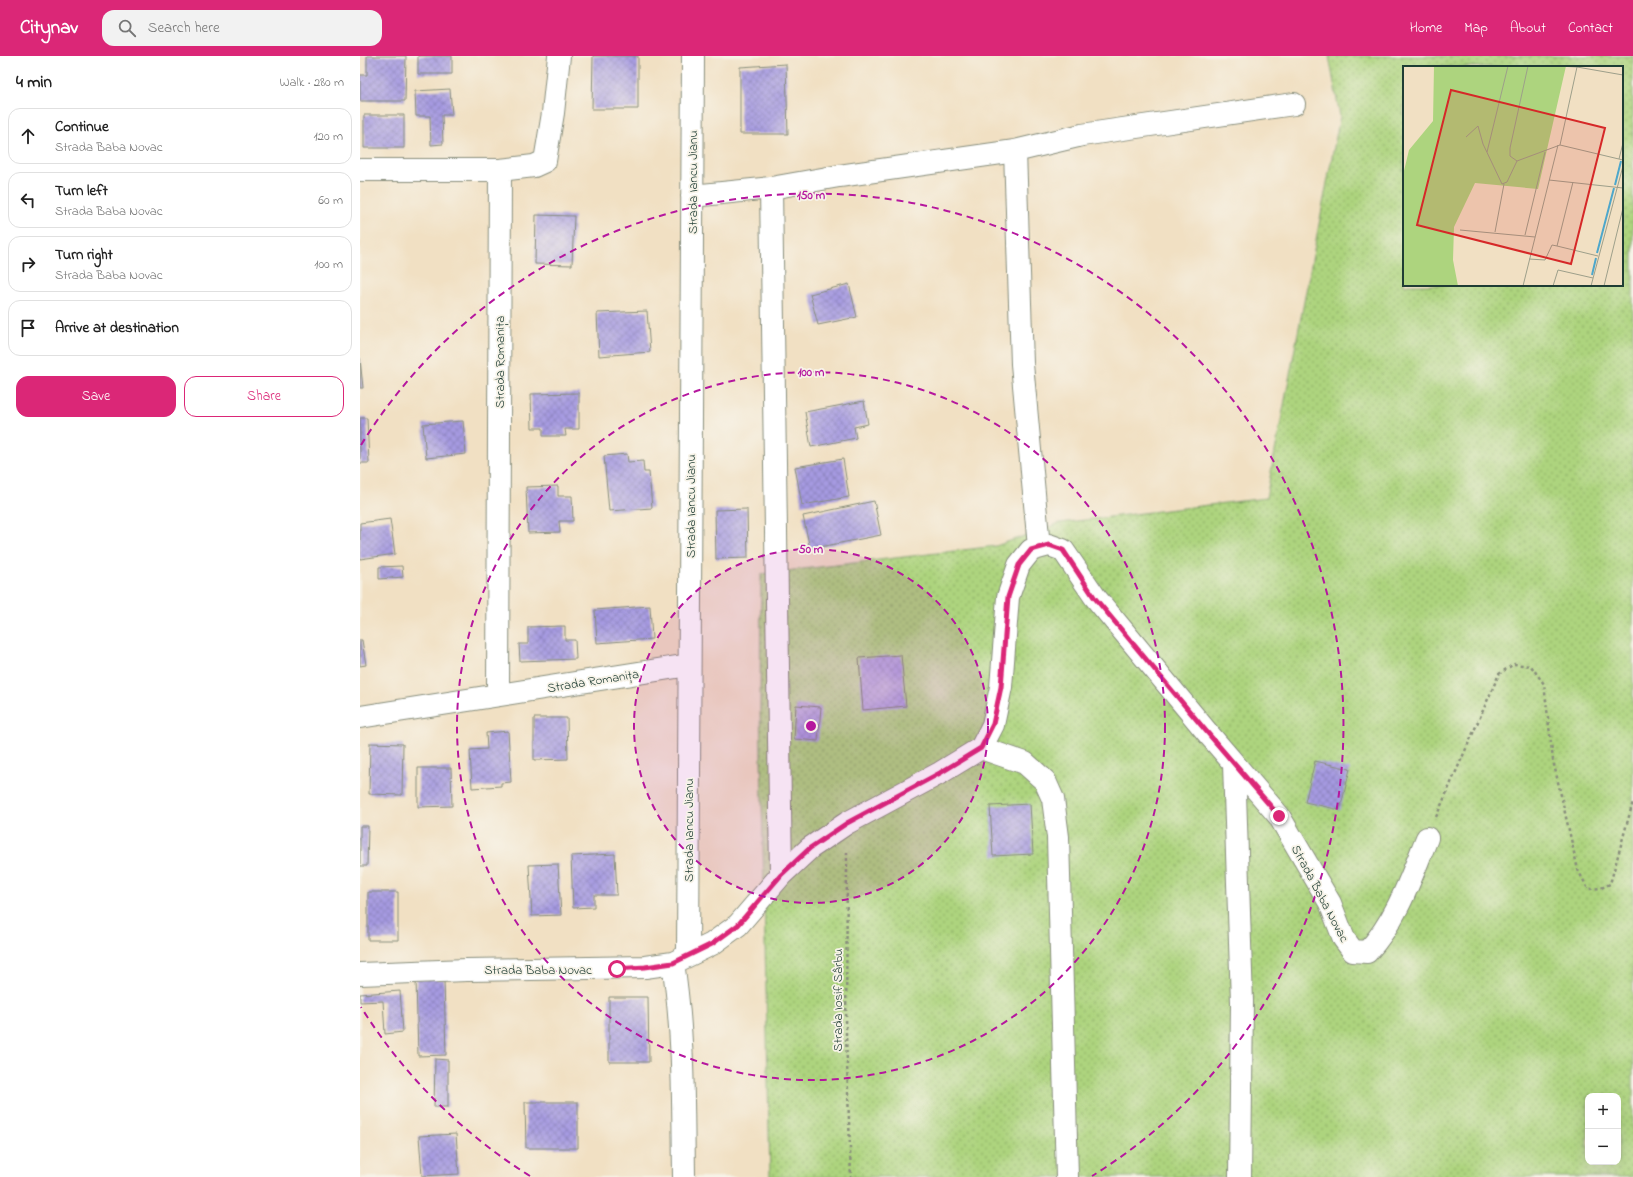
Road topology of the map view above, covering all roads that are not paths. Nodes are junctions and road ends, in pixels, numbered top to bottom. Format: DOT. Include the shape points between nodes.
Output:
graph roads {
  1 [pos="559,56"];
  2 [pos="693,56"];
  3 [pos="1294,104"];
  4 [pos="1015,151"];
  5 [pos="360,170"];
  6 [pos="500,170"];
  7 [pos="771,188"];
  8 [pos="692,196"];
  9 [pos="1039,548"];
  10 [pos="689,665"];
  11 [pos="498,694"];
  12 [pos="360,717"];
  13 [pos="981,748"];
  14 [pos="1234,764"];
  15 [pos="1427,838"];
  16 [pos="781,875"];
  17 [pos="680,959"];
  18 [pos="360,974"];
  19 [pos="684,1177"];
  20 [pos="1067,1177"];
  21 [pos="1240,1177"];
  1 -- 6 [label="street" via="553,113 544,161 534,166"];
  2 -- 8 [label="street, Strada Iancu Jianu"];
  3 -- 4 [label="street" via="1082,135"];
  4 -- 7 [label="street"];
  4 -- 9 [label="street" via="1022,364"];
  5 -- 6 [label="street"];
  6 -- 11 [label="street, Strada Romanița"];
  7 -- 8 [label="street"];
  7 -- 16 [label="street"];
  8 -- 10 [label="street, Strada Iancu Jianu"];
  9 -- 13 [label="street" via="1031,550 1019,565 1008,597 1001,687 993,724"];
  9 -- 14 [label="street, Strada Baba Novac" via="1049,545 1063,550 1094,597"];
  10 -- 11 [label="street, Strada Romanița"];
  10 -- 17 [label="street, Strada Iancu Jianu"];
  11 -- 12 [label="street, Strada Romanița"];
  13 -- 16 [label="street, Strada Baba Novac" via="847,823 810,848"];
  13 -- 20 [label="street" via="1025,763 1045,780 1053,799 1058,837"];
  14 -- 15 [label="street, Strada Baba Novac" via="1279,816 1330,903 1344,939 1353,951 1367,952 1376,942 1399,905"];
  14 -- 21 [label="street" via="1242,1002"];
  16 -- 17 [label="street, Strada Baba Novac" via="738,925 712,944"];
  17 -- 18 [label="street, Strada Baba Novac" via="645,967 617,969"];
  17 -- 19 [label="street, Strada Iancu Jianu" via="678,994 682,1042"];
}
